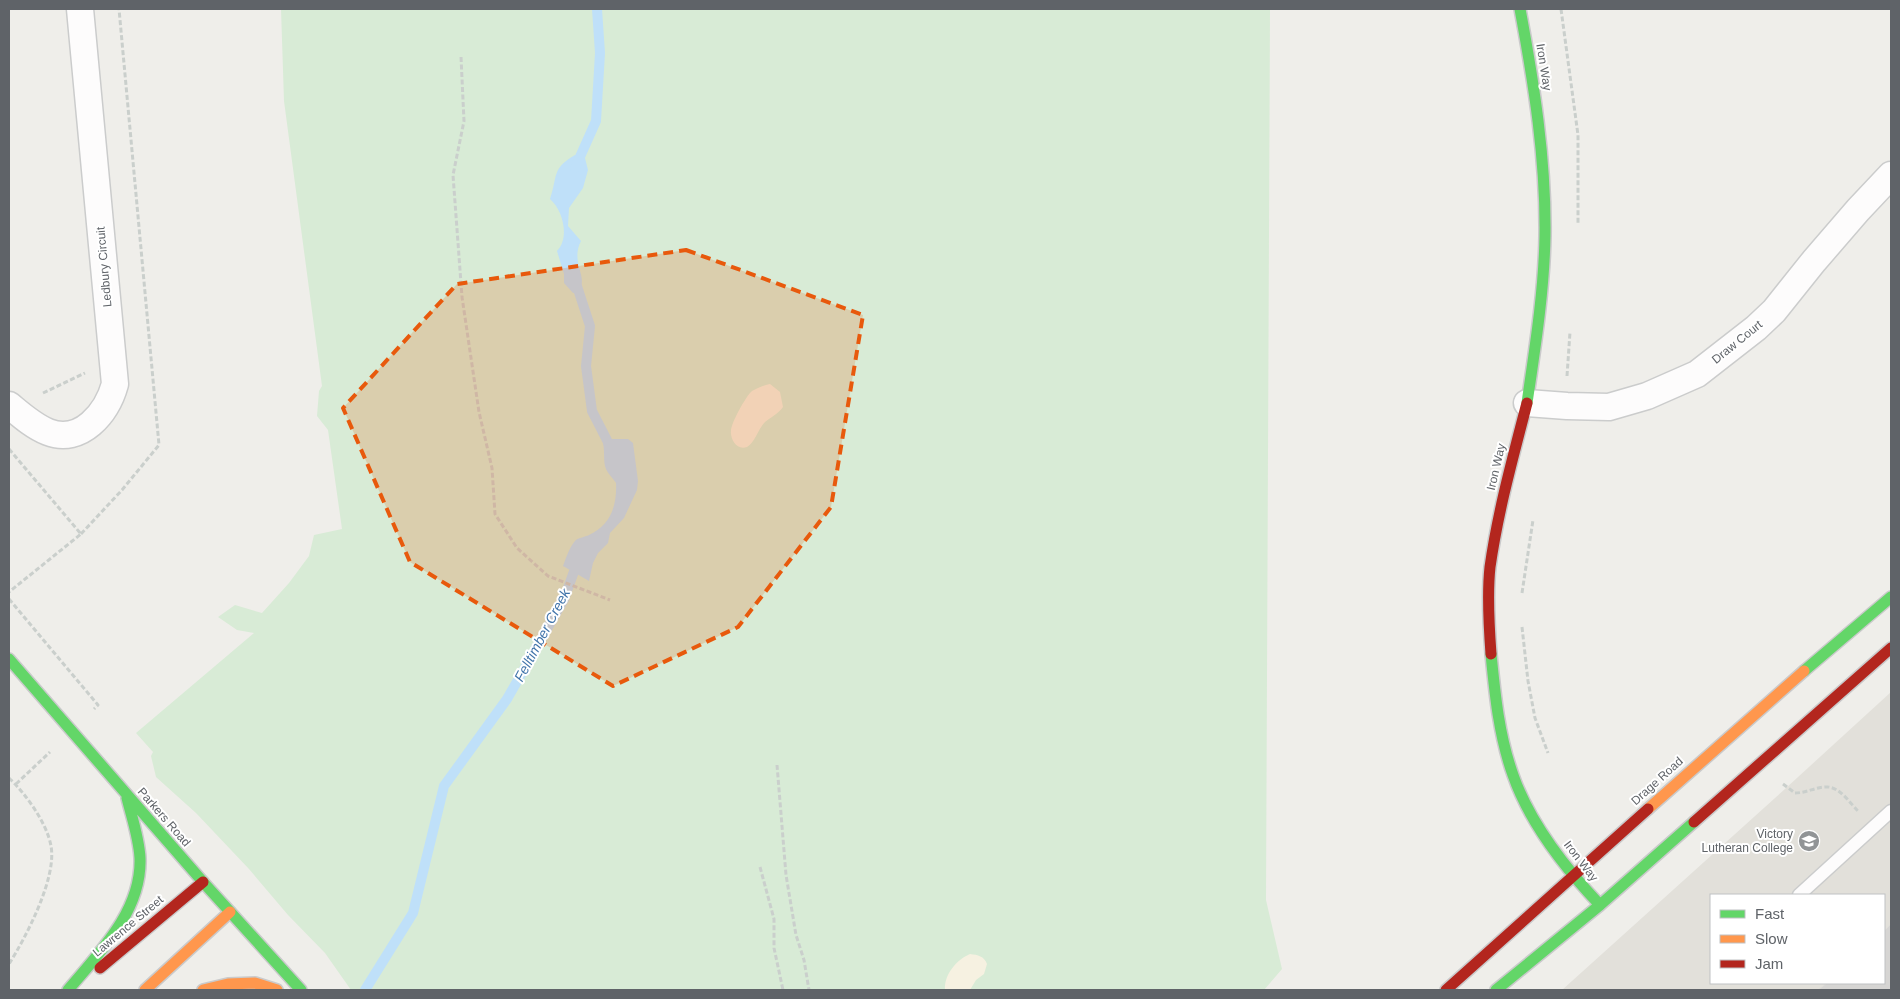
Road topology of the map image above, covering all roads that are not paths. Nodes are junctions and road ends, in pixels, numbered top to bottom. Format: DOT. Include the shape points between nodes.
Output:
graph roads {
  1 [pos="80,9"];
  2 [pos="1520,9"];
  3 [pos="1891,175"];
  4 [pos="1526,403"];
  5 [pos="14,410"];
  6 [pos="1891,597"];
  7 [pos="1891,648"];
  8 [pos="9,659"];
  9 [pos="126,794"];
  10 [pos="1891,811"];
  11 [pos="1573,876"];
  12 [pos="203,882"];
  13 [pos="1800,894"];
  14 [pos="1600,905"];
  15 [pos="230,912"];
  16 [pos="69,990"];
  17 [pos="145,990"];
  18 [pos="203,990"];
  19 [pos="277,990"];
  20 [pos="301,990"];
  21 [pos="1446,990"];
  22 [pos="1496,990"];
  1 -- 5 [label="street, Ledbury Circuit" via="115,384 98,418 77,433 62,435 49,432"];
  2 -- 4 [label="street, Iron Way" via="1532,73 1542,162 1545,237 1540,310"];
  3 -- 4 [label="street, Draw Court" via="1836,235 1774,311 1697,374 1647,396 1609,407"];
  4 -- 11 [label="street, Iron Way" via="1506,482 1490,568 1489,632 1496,708 1513,775 1532,816"];
  6 -- 11 [label="street, Drage Road" via="1788,684"];
  7 -- 14 [label="street"];
  8 -- 9 [label="street, Parkers Road"];
  9 -- 12 [label="street, Parkers Road"];
  9 -- 16 [label="street" via="140,860 133,902 125,918"];
  10 -- 13 [label="lane"];
  11 -- 14 [label="street, Iron Way"];
  11 -- 21 [label="street, Drage Road"];
  12 -- 15 [label="street, Parkers Road"];
  12 -- 16 [label="street, Lawrence Street" via="113,958"];
  14 -- 22 [label="street"];
  15 -- 17 [label="street"];
  15 -- 20 [label="street, Parkers Road"];
  18 -- 19 [label="street" via="228,984 255,984"];
}
